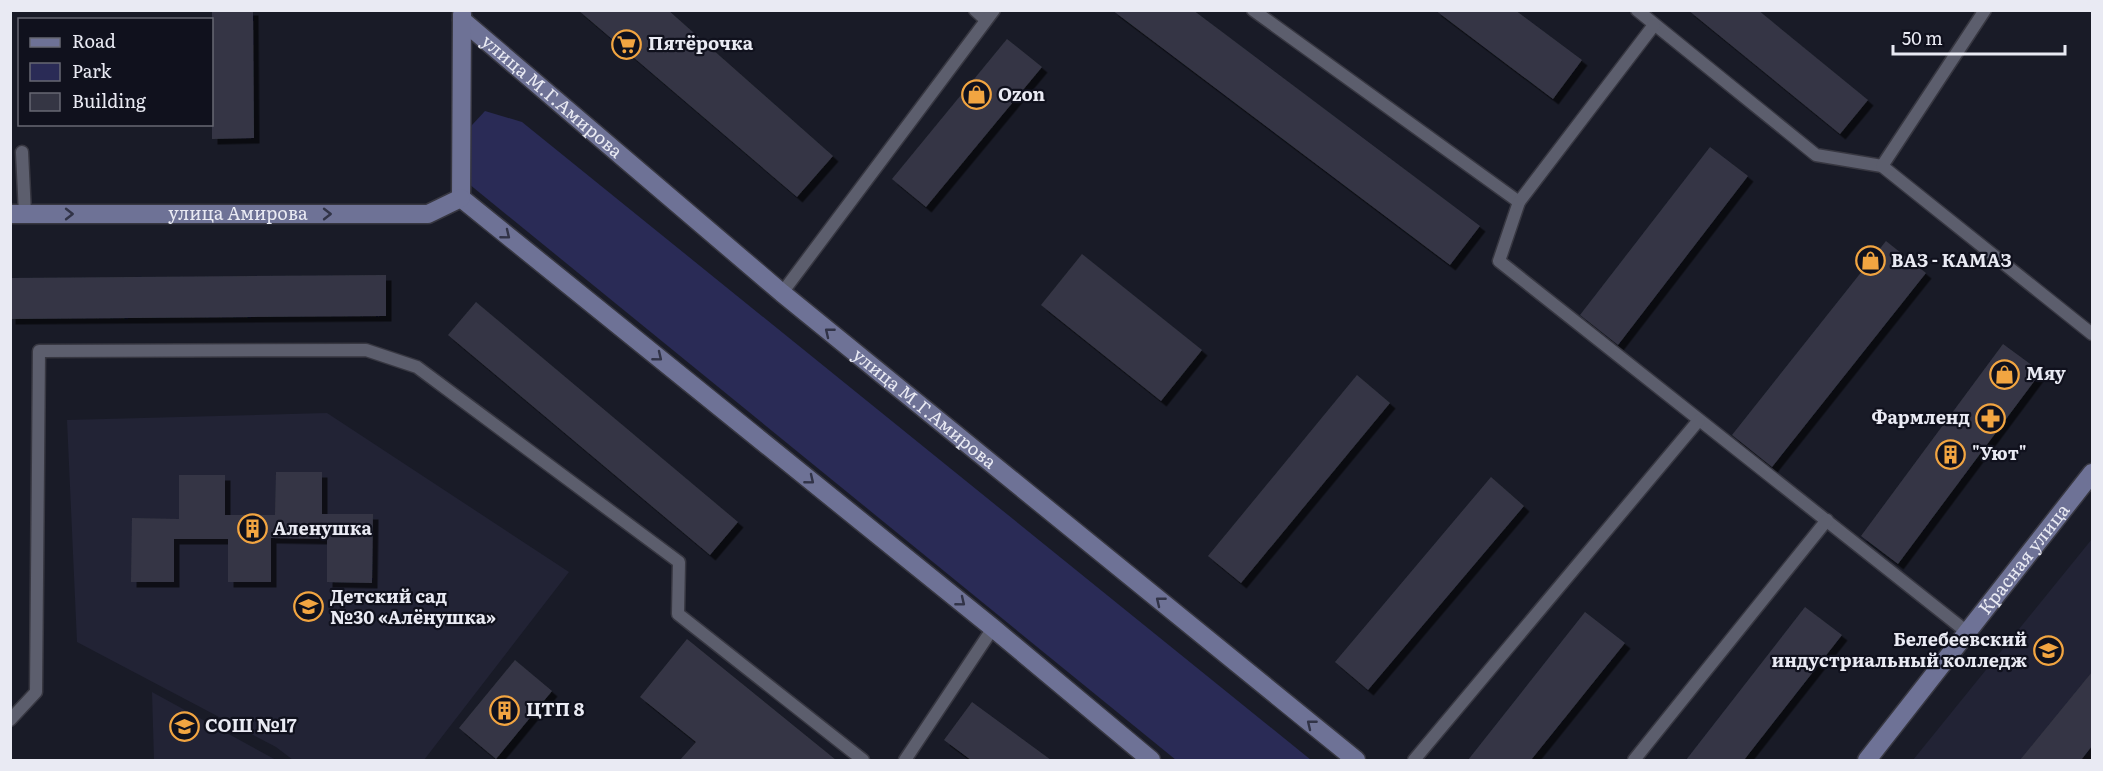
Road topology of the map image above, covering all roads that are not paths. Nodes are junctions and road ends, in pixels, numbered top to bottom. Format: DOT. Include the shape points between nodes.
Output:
graph roads {
  1 [pos="975,10"];
  2 [pos="1253,10"];
  3 [pos="1637,10"];
  4 [pos="1985,10"];
  5 [pos="462,15"];
  6 [pos="990,15"];
  7 [pos="1654,25"];
  8 [pos="22,152"];
  9 [pos="1882,166"];
  10 [pos="461,198"];
  11 [pos="1519,202"];
  12 [pos="18,214"];
  13 [pos="782,293"];
  14 [pos="2092,334"];
  15 [pos="1699,420"];
  16 [pos="2092,473"];
  17 [pos="1827,520"];
  18 [pos="993,628"];
  19 [pos="1967,632"];
  20 [pos="10,720"];
  21 [pos="910,758"];
  22 [pos="863,760"];
  23 [pos="1151,760"];
  24 [pos="1356,760"];
  25 [pos="1414,760"];
  26 [pos="1634,760"];
  27 [pos="1867,760"];
  1 -- 6 [label="lane"];
  2 -- 11 [label="lane"];
  3 -- 7 [label="lane"];
  4 -- 9 [label="lane"];
  5 -- 10 [label="street, улица М.Г.Амирова"];
  5 -- 13 [label="street, улица М.Г.Амирова"];
  6 -- 13 [label="lane"];
  7 -- 9 [label="lane" via="1816,155"];
  7 -- 11 [label="lane"];
  8 -- 12 [label="lane"];
  9 -- 14 [label="lane"];
  12 -- 10 [label="street, улица Амирова, one-way" via="428,214"];
  10 -- 18 [label="street, one-way"];
  11 -- 15 [label="lane" via="1499,261"];
  24 -- 13 [label="street, улица М.Г.Амирова, one-way"];
  15 -- 17 [label="lane"];
  15 -- 25 [label="lane"];
  16 -- 19 [label="street, Красная улица"];
  17 -- 19 [label="lane"];
  17 -- 26 [label="lane"];
  18 -- 21 [label="lane"];
  18 -- 23 [label="street"];
  19 -- 27 [label="street, Красная улица"];
  20 -- 22 [label="lane" via="36,692 39,351 366,350 417,367 679,562 678,614"];
}
